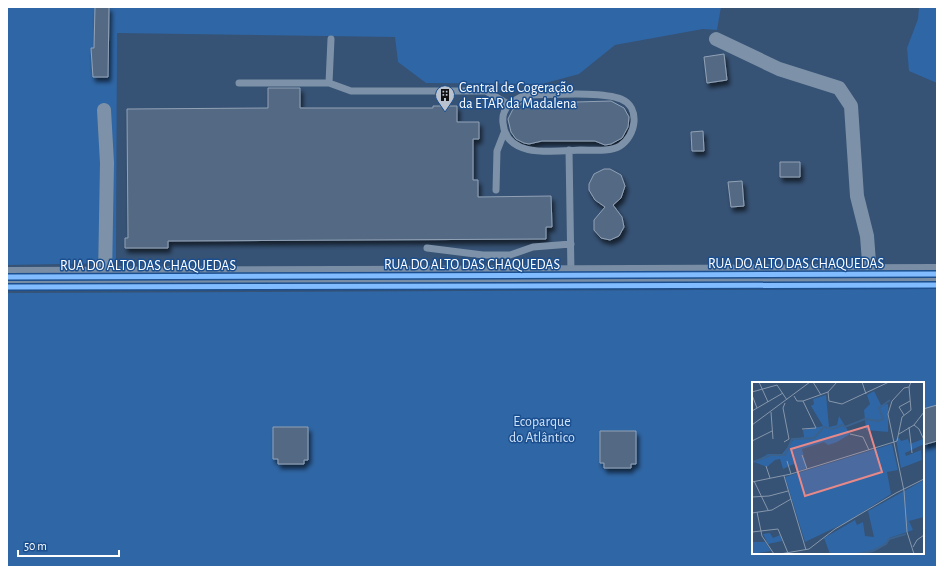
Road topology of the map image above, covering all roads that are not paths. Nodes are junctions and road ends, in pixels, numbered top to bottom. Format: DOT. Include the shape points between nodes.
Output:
graph roads {
  1 [pos="331,39"];
  2 [pos="716,39"];
  3 [pos="238,83"];
  4 [pos="329,83"];
  5 [pos="508,104"];
  6 [pos="104,110"];
  7 [pos="504,133"];
  8 [pos="569,150"];
  9 [pos="496,190"];
  10 [pos="571,244"];
  11 [pos="427,248"];
  12 [pos="937,274"];
  13 [pos="870,275"];
  14 [pos="571,276"];
  15 [pos="7,277"];
  16 [pos="105,277"];
  1 -- 4 [label="lane"];
  2 -- 13 [label="street" via="780,69 839,88 851,106 857,196 868,236"];
  3 -- 4 [label="lane"];
  4 -- 5 [label="lane" via="351,91 486,91"];
  5 -- 7 [label="lane" via="502,118"];
  5 -- 8 [label="lane" via="525,95 609,95 623,99 633,110 635,124 630,137 620,146"];
  6 -- 16 [label="street, RUA DO ALTO DAS CHAQUEDAS" via="107,163"];
  7 -- 8 [label="lane" via="512,144 525,150"];
  7 -- 9 [label="lane" via="497,151"];
  8 -- 10 [label="lane"];
  10 -- 11 [label="lane" via="534,247 510,255 483,256"];
  10 -- 14 [label="lane"];
  12 -- 13 [label="street, RUA DO ALTO DAS CHAQUEDAS"];
  13 -- 14 [label="street, RUA DO ALTO DAS CHAQUEDAS"];
  14 -- 16 [label="street, RUA DO ALTO DAS CHAQUEDAS"];
  15 -- 16 [label="street, RUA DO ALTO DAS CHAQUEDAS"];
}
